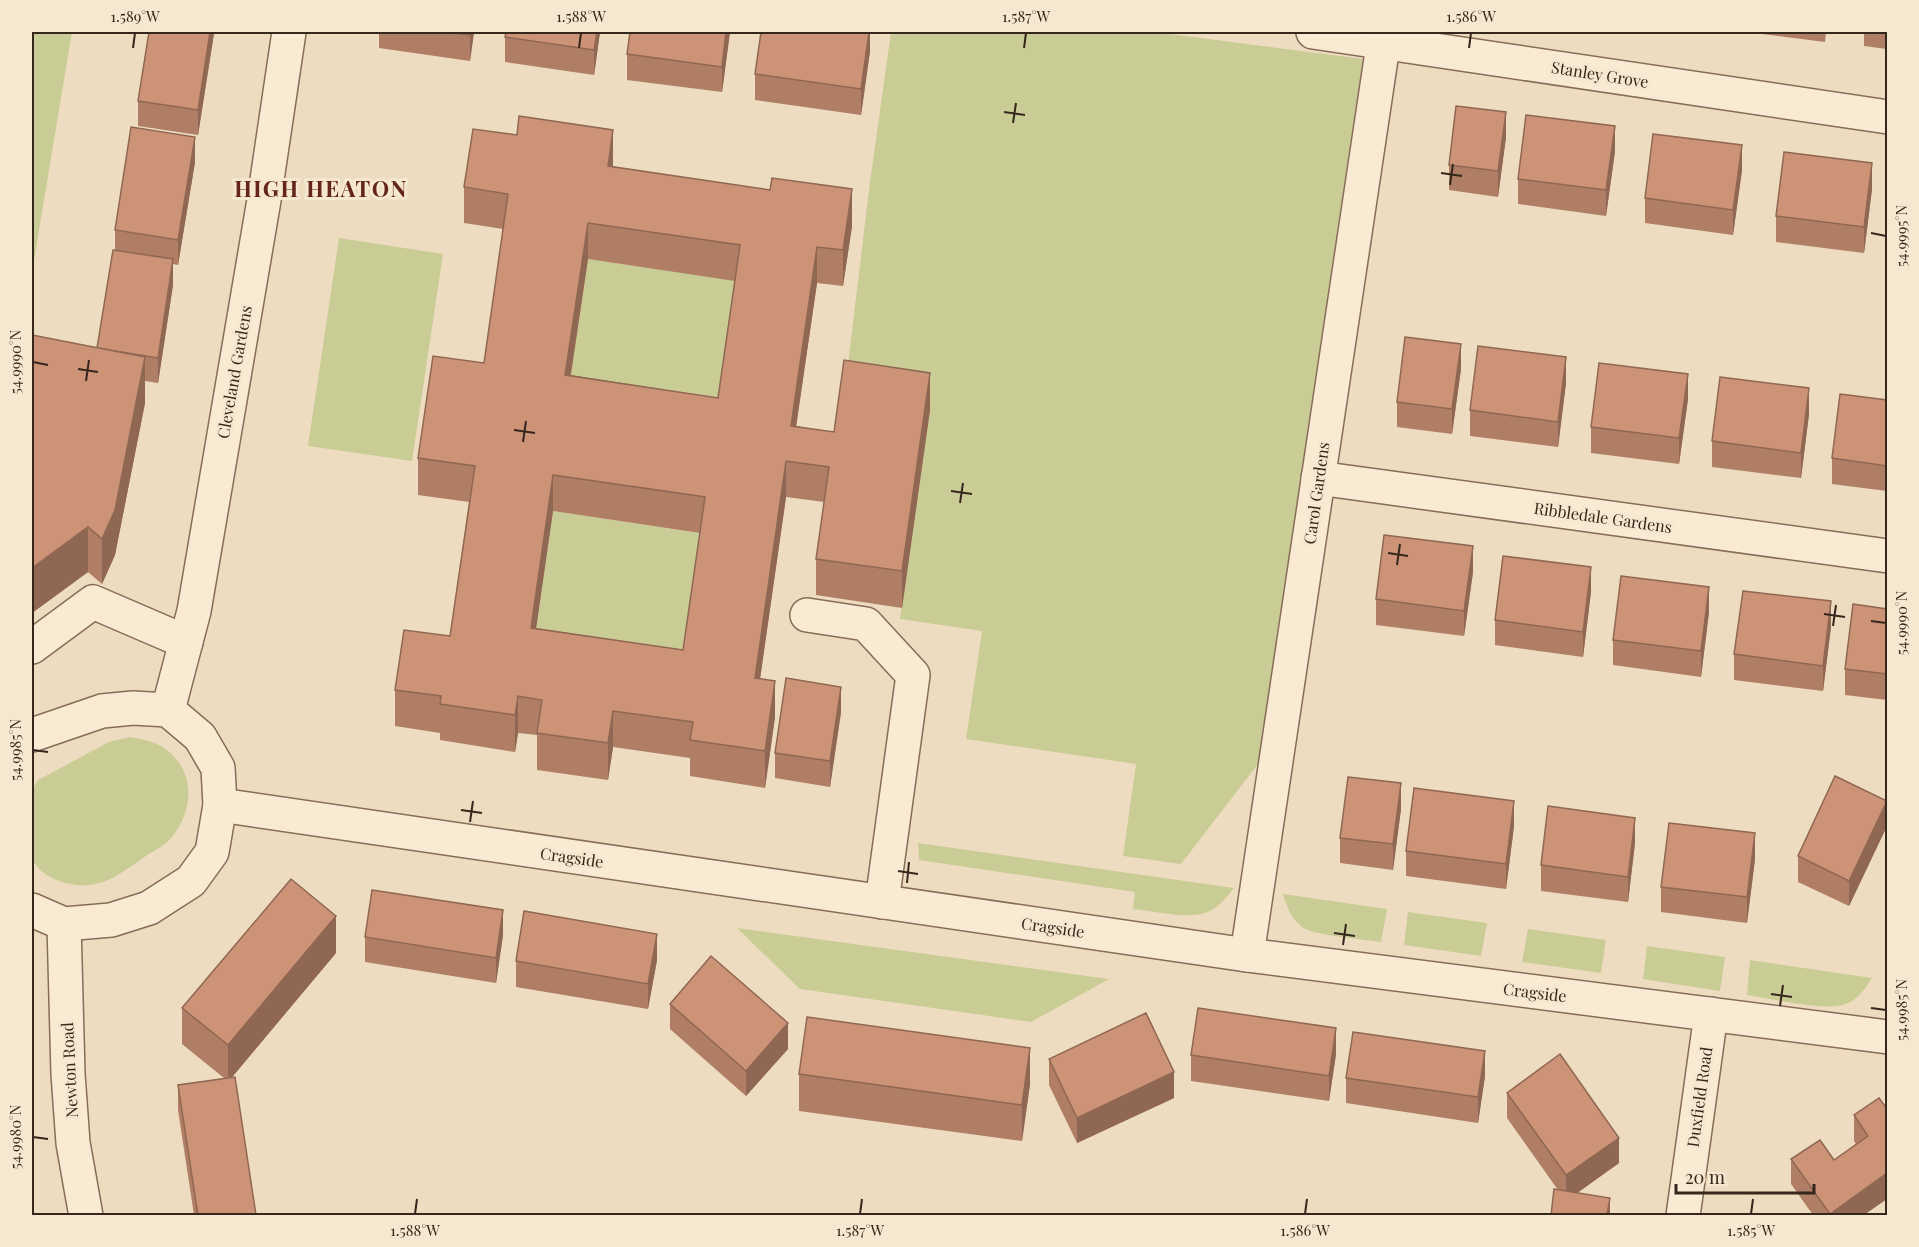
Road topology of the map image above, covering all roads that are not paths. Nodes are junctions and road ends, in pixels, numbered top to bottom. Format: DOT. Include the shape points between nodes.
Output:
graph roads {
  1 [pos="289,32"];
  2 [pos="1313,32"];
  3 [pos="1384,36"];
  4 [pos="1887,117"];
  5 [pos="1318,478"];
  6 [pos="1887,556"];
  7 [pos="807,615"];
  8 [pos="186,642"];
  9 [pos="32,648"];
  10 [pos="168,710"];
  11 [pos="32,735"];
  12 [pos="220,805"];
  13 [pos="882,902"];
  14 [pos="32,910"];
  15 [pos="64,924"];
  16 [pos="1247,955"];
  17 [pos="1711,1014"];
  18 [pos="1887,1034"];
  19 [pos="86,1215"];
  20 [pos="1683,1215"];
  1 -- 8 [label="street, Cleveland Gardens"];
  2 -- 3 [label="street, Stanley Grove"];
  3 -- 4 [label="street, Stanley Grove"];
  3 -- 5 [label="street, Carol Gardens"];
  5 -- 6 [label="street, Ribbledale Gardens"];
  5 -- 16 [label="street, Carol Gardens"];
  7 -- 13 [label="street" via="866,624 914,675"];
  8 -- 9 [label="street" via="93,602"];
  8 -- 10 [label="street, Cleveland Gardens"];
  10 -- 11 [label="street" via="102,711"];
  10 -- 12 [label="street" via="200,737 218,768"];
  12 -- 13 [label="street, Cragside"];
  12 -- 15 [label="street" via="212,852 191,881 149,908 111,920"];
  13 -- 16 [label="street, Cragside"];
  14 -- 15 [label="street"];
  15 -- 19 [label="street, Newton Road" via="73,1143"];
  16 -- 17 [label="street, Cragside"];
  17 -- 18 [label="street, Cragside"];
  17 -- 20 [label="street, Duxfield Road"];
}
